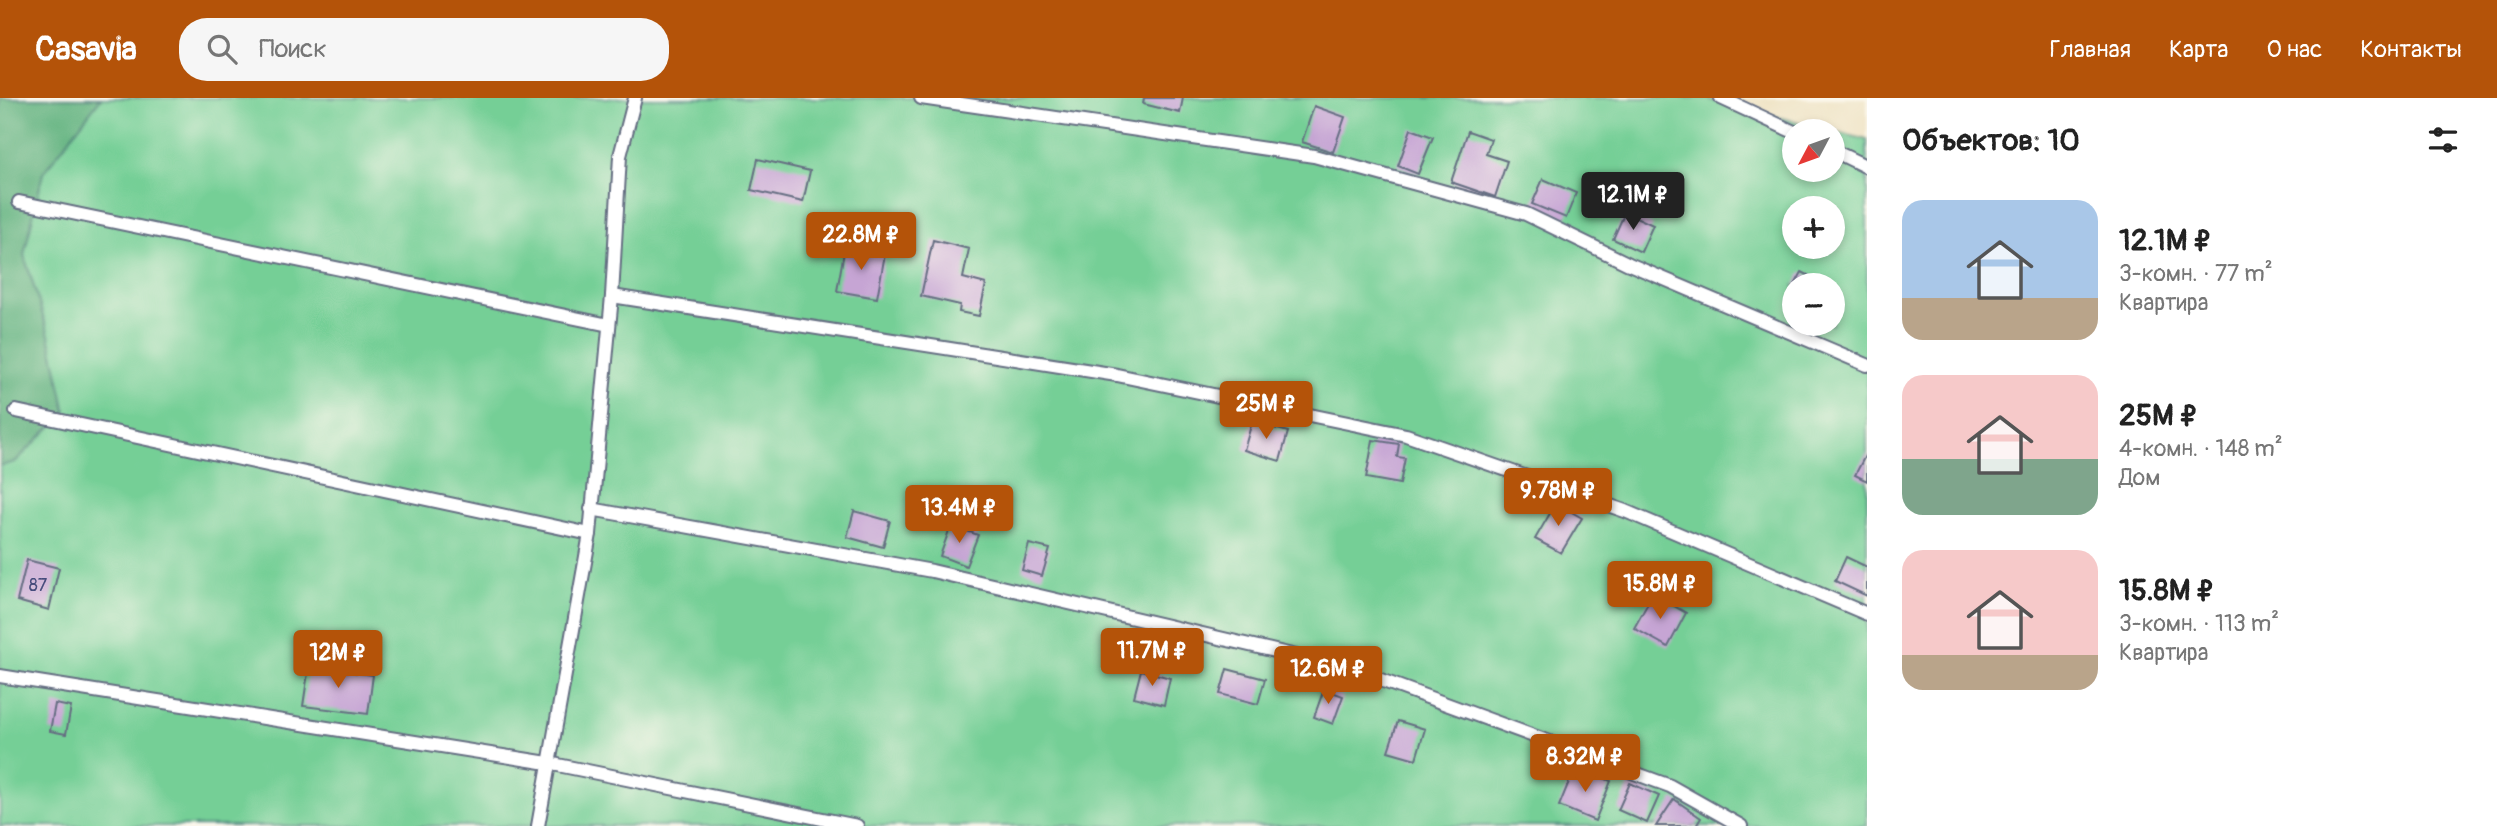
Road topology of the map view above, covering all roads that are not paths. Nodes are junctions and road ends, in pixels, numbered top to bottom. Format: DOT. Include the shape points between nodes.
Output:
graph roads {
  1 [pos="635,98"];
  2 [pos="921,98"];
  3 [pos="1721,98"];
  4 [pos="1782,126"];
  5 [pos="1845,156"];
  6 [pos="1867,167"];
  7 [pos="19,202"];
  8 [pos="612,296"];
  9 [pos="609,325"];
  10 [pos="1867,365"];
  11 [pos="16,411"];
  12 [pos="591,509"];
  13 [pos="590,534"];
  14 [pos="1867,614"];
  15 [pos="0,676"];
  16 [pos="548,763"];
  17 [pos="538,826"];
  18 [pos="856,826"];
  19 [pos="1741,826"];
  1 -- 8 [label="lane" via="620,156"];
  2 -- 10 [label="lane" via="1314,156 1526,214 1629,264"];
  3 -- 4 [label="lane"];
  5 -- 6 [label="lane"];
  7 -- 9 [label="lane"];
  8 -- 9 [label="lane"];
  8 -- 14 [label="lane" via="1117,375 1406,435 1625,511"];
  9 -- 12 [label="lane"];
  11 -- 13 [label="lane"];
  12 -- 13 [label="lane"];
  12 -- 19 [label="lane" via="932,571 1348,668 1670,786"];
  13 -- 16 [label="lane"];
  15 -- 16 [label="lane"];
  16 -- 17 [label="lane"];
  16 -- 18 [label="lane"];
}
